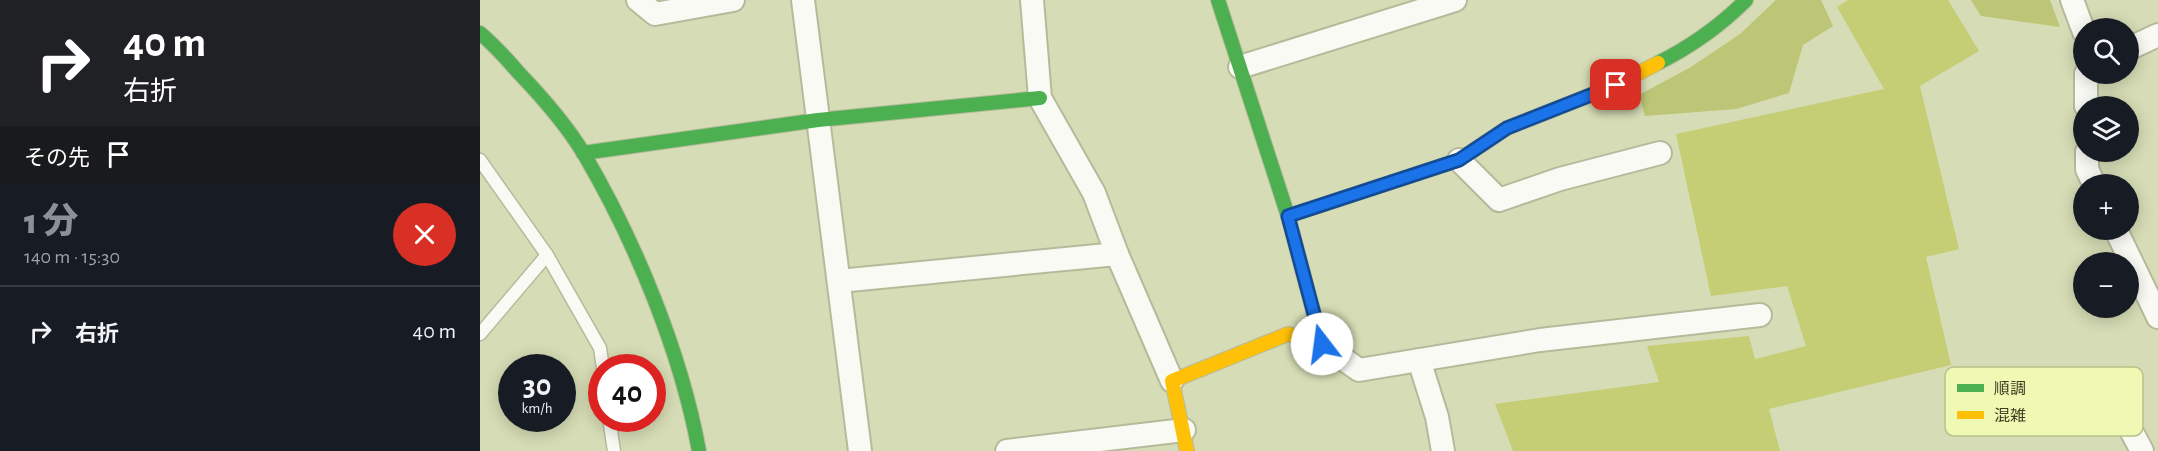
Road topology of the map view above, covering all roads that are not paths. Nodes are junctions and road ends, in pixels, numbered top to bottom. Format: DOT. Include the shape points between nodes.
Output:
graph roads {
  1 [pos="638,0"];
  2 [pos="733,0"];
  3 [pos="803,0"];
  4 [pos="1032,0"];
  5 [pos="1218,0"];
  6 [pos="1455,0"];
  7 [pos="1746,0"];
  8 [pos="2072,0"];
  9 [pos="2079,18"];
  10 [pos="480,33"];
  11 [pos="2158,35"];
  12 [pos="2139,44"];
  13 [pos="1240,68"];
  14 [pos="1040,98"];
  15 [pos="818,120"];
  16 [pos="583,153"];
  17 [pos="1660,153"];
  18 [pos="480,160"];
  19 [pos="1459,160"];
  20 [pos="1288,216"];
  21 [pos="2121,240"];
  22 [pos="1118,254"];
  23 [pos="547,255"];
  24 [pos="838,280"];
  25 [pos="1760,315"];
  26 [pos="2158,317"];
  27 [pos="480,333"];
  28 [pos="1322,344"];
  29 [pos="601,354"];
  30 [pos="1419,360"];
  31 [pos="1172,381"];
  32 [pos="611,432"];
  33 [pos="2134,436"];
  34 [pos="1186,441"];
  35 [pos="1072,447"];
  36 [pos="614,451"];
  37 [pos="699,451"];
  38 [pos="860,451"];
  39 [pos="1007,451"];
  40 [pos="1443,451"];
  41 [pos="2142,451"];
  1 -- 2 [label="street" via="655,15"];
  3 -- 15 [label="street"];
  4 -- 14 [label="street"];
  5 -- 13 [label="street"];
  6 -- 13 [label="street"];
  7 -- 19 [label="street" via="1728,18 1674,55 1616,85 1507,128"];
  8 -- 9 [label="street"];
  10 -- 16 [label="street" via="545,101"];
  11 -- 12 [label="street"];
  13 -- 20 [label="street"];
  14 -- 15 [label="street"];
  14 -- 22 [label="street" via="1094,193"];
  15 -- 16 [label="street"];
  15 -- 24 [label="street"];
  16 -- 37 [label="street" via="625,232 665,328 691,408"];
  17 -- 19 [label="street" via="1560,179 1499,200"];
  18 -- 23 [label="lane"];
  19 -- 20 [label="street"];
  20 -- 28 [label="street"];
  21 -- 26 [label="street"];
  22 -- 24 [label="street"];
  22 -- 31 [label="street"];
  23 -- 27 [label="lane"];
  23 -- 29 [label="lane"];
  24 -- 38 [label="street"];
  25 -- 30 [label="street" via="1540,340"];
  28 -- 30 [label="street" via="1359,370"];
  28 -- 31 [label="street" via="1288,334"];
  30 -- 40 [label="street"];
  31 -- 34 [label="street"];
  32 -- 36 [label="lane"];
  33 -- 41 [label="street"];
  34 -- 35 [label="street"];
  35 -- 39 [label="street"];
}
